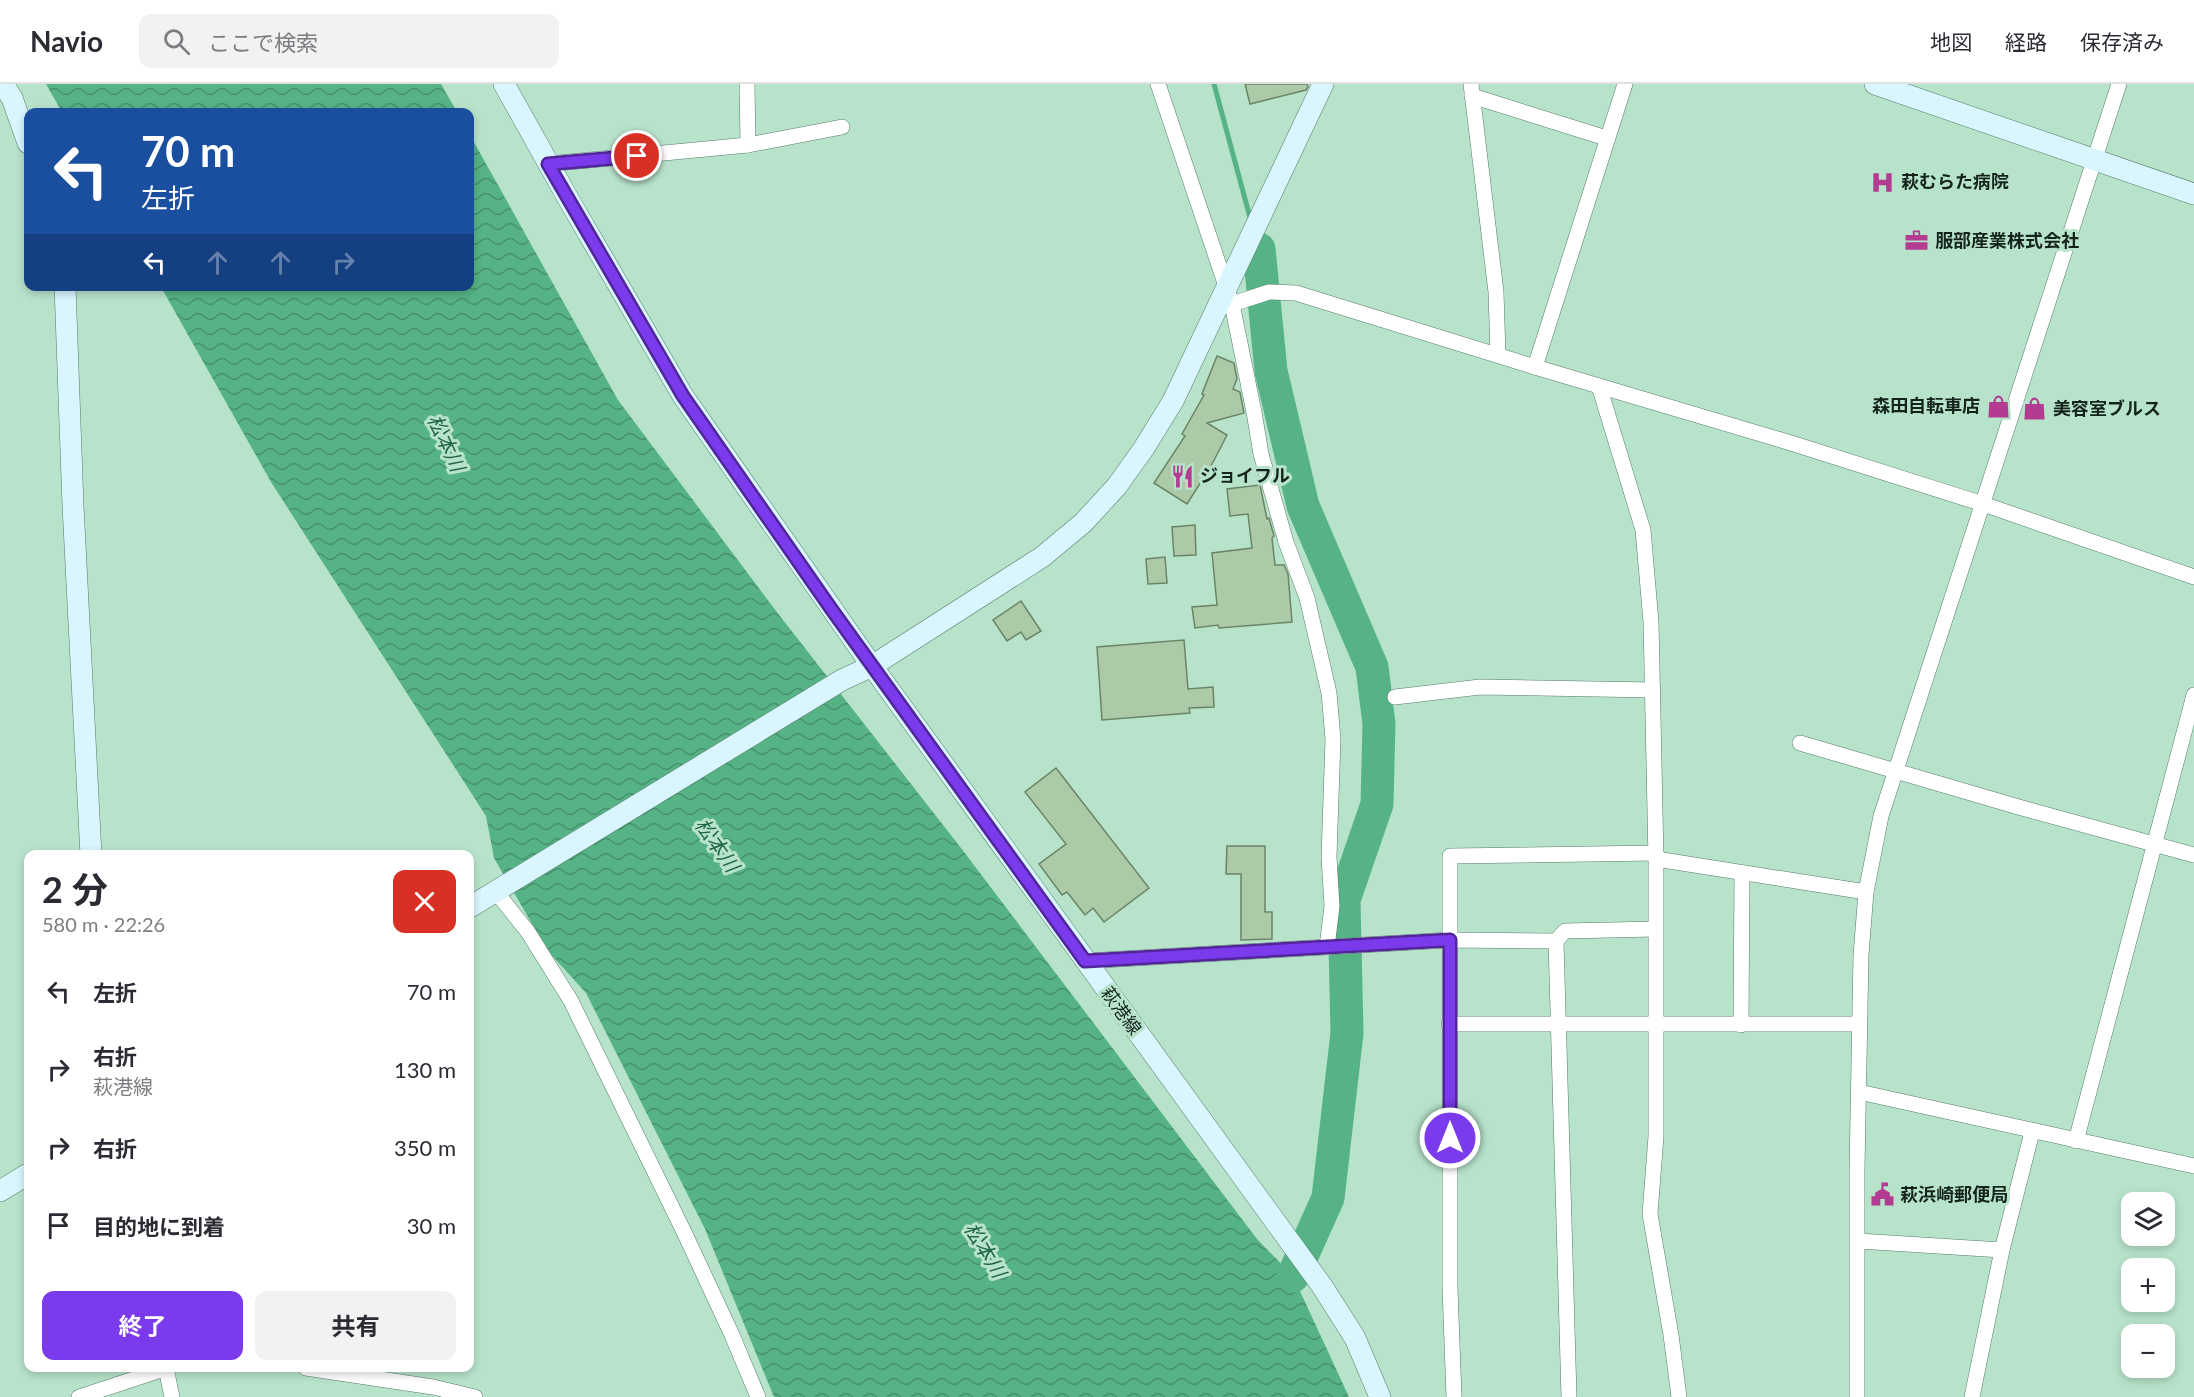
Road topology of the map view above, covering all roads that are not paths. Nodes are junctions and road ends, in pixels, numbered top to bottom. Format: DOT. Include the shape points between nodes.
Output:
graph roads {
  1 [pos="3,84"];
  2 [pos="504,84"];
  3 [pos="747,84"];
  4 [pos="1158,84"];
  5 [pos="1323,84"];
  6 [pos="1624,84"];
  7 [pos="1875,84"];
  8 [pos="2119,84"];
  9 [pos="1471,90"];
  10 [pos="842,127"];
  11 [pos="24,131"];
  12 [pos="1606,138"];
  13 [pos="748,146"];
  14 [pos="2093,160"];
  15 [pos="548,164"];
  16 [pos="2194,194"];
  17 [pos="65,291"];
  18 [pos="1229,296"];
  19 [pos="1498,355"];
  20 [pos="1535,367"];
  21 [pos="1599,386"];
  22 [pos="1983,504"];
  23 [pos="2194,577"];
  24 [pos="872,666"];
  25 [pos="1653,690"];
  26 [pos="2194,695"];
  27 [pos="1395,697"];
  28 [pos="1800,742"];
  29 [pos="1896,770"];
  30 [pos="2155,845"];
  31 [pos="91,850"];
  32 [pos="2194,855"];
  33 [pos="1656,856"];
  34 [pos="1742,873"];
  35 [pos="500,889"];
  36 [pos="1866,892"];
  37 [pos="474,905"];
  38 [pos="1655,928"];
  39 [pos="1450,940"];
  40 [pos="1556,941"];
  41 [pos="1331,946"];
  42 [pos="1085,961"];
  43 [pos="1449,1024"];
  44 [pos="1859,1024"];
  45 [pos="1559,1025"];
  46 [pos="1656,1025"];
  47 [pos="1741,1025"];
  48 [pos="1859,1092"];
  49 [pos="2032,1132"];
  50 [pos="2076,1141"];
  51 [pos="2194,1166"];
  52 [pos="24,1176"];
  53 [pos="0,1191"];
  54 [pos="1858,1241"];
  55 [pos="2002,1250"];
  56 [pos="154,1372"];
  57 [pos="167,1372"];
  58 [pos="333,1372"];
  59 [pos="79,1397"];
  60 [pos="172,1397"];
  61 [pos="474,1397"];
  62 [pos="758,1397"];
  63 [pos="1380,1397"];
  64 [pos="1454,1397"];
  65 [pos="1569,1397"];
  66 [pos="1679,1397"];
  67 [pos="1857,1397"];
  68 [pos="1972,1397"];
  1 -- 11 [label="street"];
  2 -- 15 [label="street, 萩港線"];
  3 -- 13 [label="street"];
  4 -- 18 [label="street"];
  5 -- 18 [label="street"];
  6 -- 12 [label="street"];
  7 -- 14 [label="street"];
  8 -- 14 [label="street"];
  9 -- 12 [label="street"];
  9 -- 19 [label="street" via="1496,292"];
  10 -- 13 [label="street"];
  12 -- 20 [label="street"];
  13 -- 15 [label="street"];
  14 -- 16 [label="street"];
  14 -- 22 [label="street"];
  15 -- 24 [label="street, 萩港線" via="683,396"];
  17 -- 31 [label="street"];
  18 -- 19 [label="street" via="1296,293"];
  18 -- 24 [label="street" via="1144,448 1117,486 1083,523 1042,557"];
  18 -- 41 [label="street" via="1260,454 1306,598 1329,693 1333,739"];
  19 -- 20 [label="street"];
  20 -- 21 [label="street"];
  21 -- 22 [label="street"];
  21 -- 25 [label="street" via="1643,530"];
  22 -- 23 [label="street"];
  22 -- 29 [label="street"];
  24 -- 35 [label="street" via="842,680"];
  24 -- 42 [label="street, 萩港線"];
  25 -- 27 [label="street" via="1480,687"];
  25 -- 33 [label="street"];
  26 -- 30 [label="street"];
  28 -- 29 [label="street"];
  29 -- 30 [label="street"];
  29 -- 36 [label="street" via="1881,816"];
  30 -- 32 [label="street"];
  30 -- 50 [label="street"];
  33 -- 34 [label="street"];
  33 -- 38 [label="street"];
  33 -- 39 [label="street" via="1450,856"];
  34 -- 36 [label="street"];
  34 -- 47 [label="street"];
  35 -- 37 [label="street"];
  35 -- 62 [label="street" via="571,1001 690,1244"];
  36 -- 44 [label="street"];
  38 -- 40 [label="street" via="1565,931"];
  38 -- 46 [label="street"];
  39 -- 40 [label="street"];
  39 -- 41 [label="street"];
  39 -- 43 [label="street"];
  40 -- 45 [label="street"];
  41 -- 42 [label="street"];
  42 -- 63 [label="street, 萩港線" via="1322,1286 1355,1338"];
  43 -- 45 [label="street"];
  43 -- 64 [label="street"];
  44 -- 47 [label="street"];
  44 -- 48 [label="street"];
  45 -- 46 [label="street"];
  45 -- 65 [label="street"];
  46 -- 47 [label="street"];
  46 -- 66 [label="street" via="1656,1136 1650,1214"];
  48 -- 49 [label="street"];
  48 -- 54 [label="street"];
  49 -- 50 [label="street"];
  49 -- 55 [label="street"];
  50 -- 51 [label="street"];
  52 -- 53 [label="street"];
  54 -- 55 [label="street"];
  54 -- 67 [label="street"];
  55 -- 68 [label="street"];
  56 -- 59 [label="street"];
  57 -- 60 [label="street"];
  58 -- 61 [label="street"];
}
